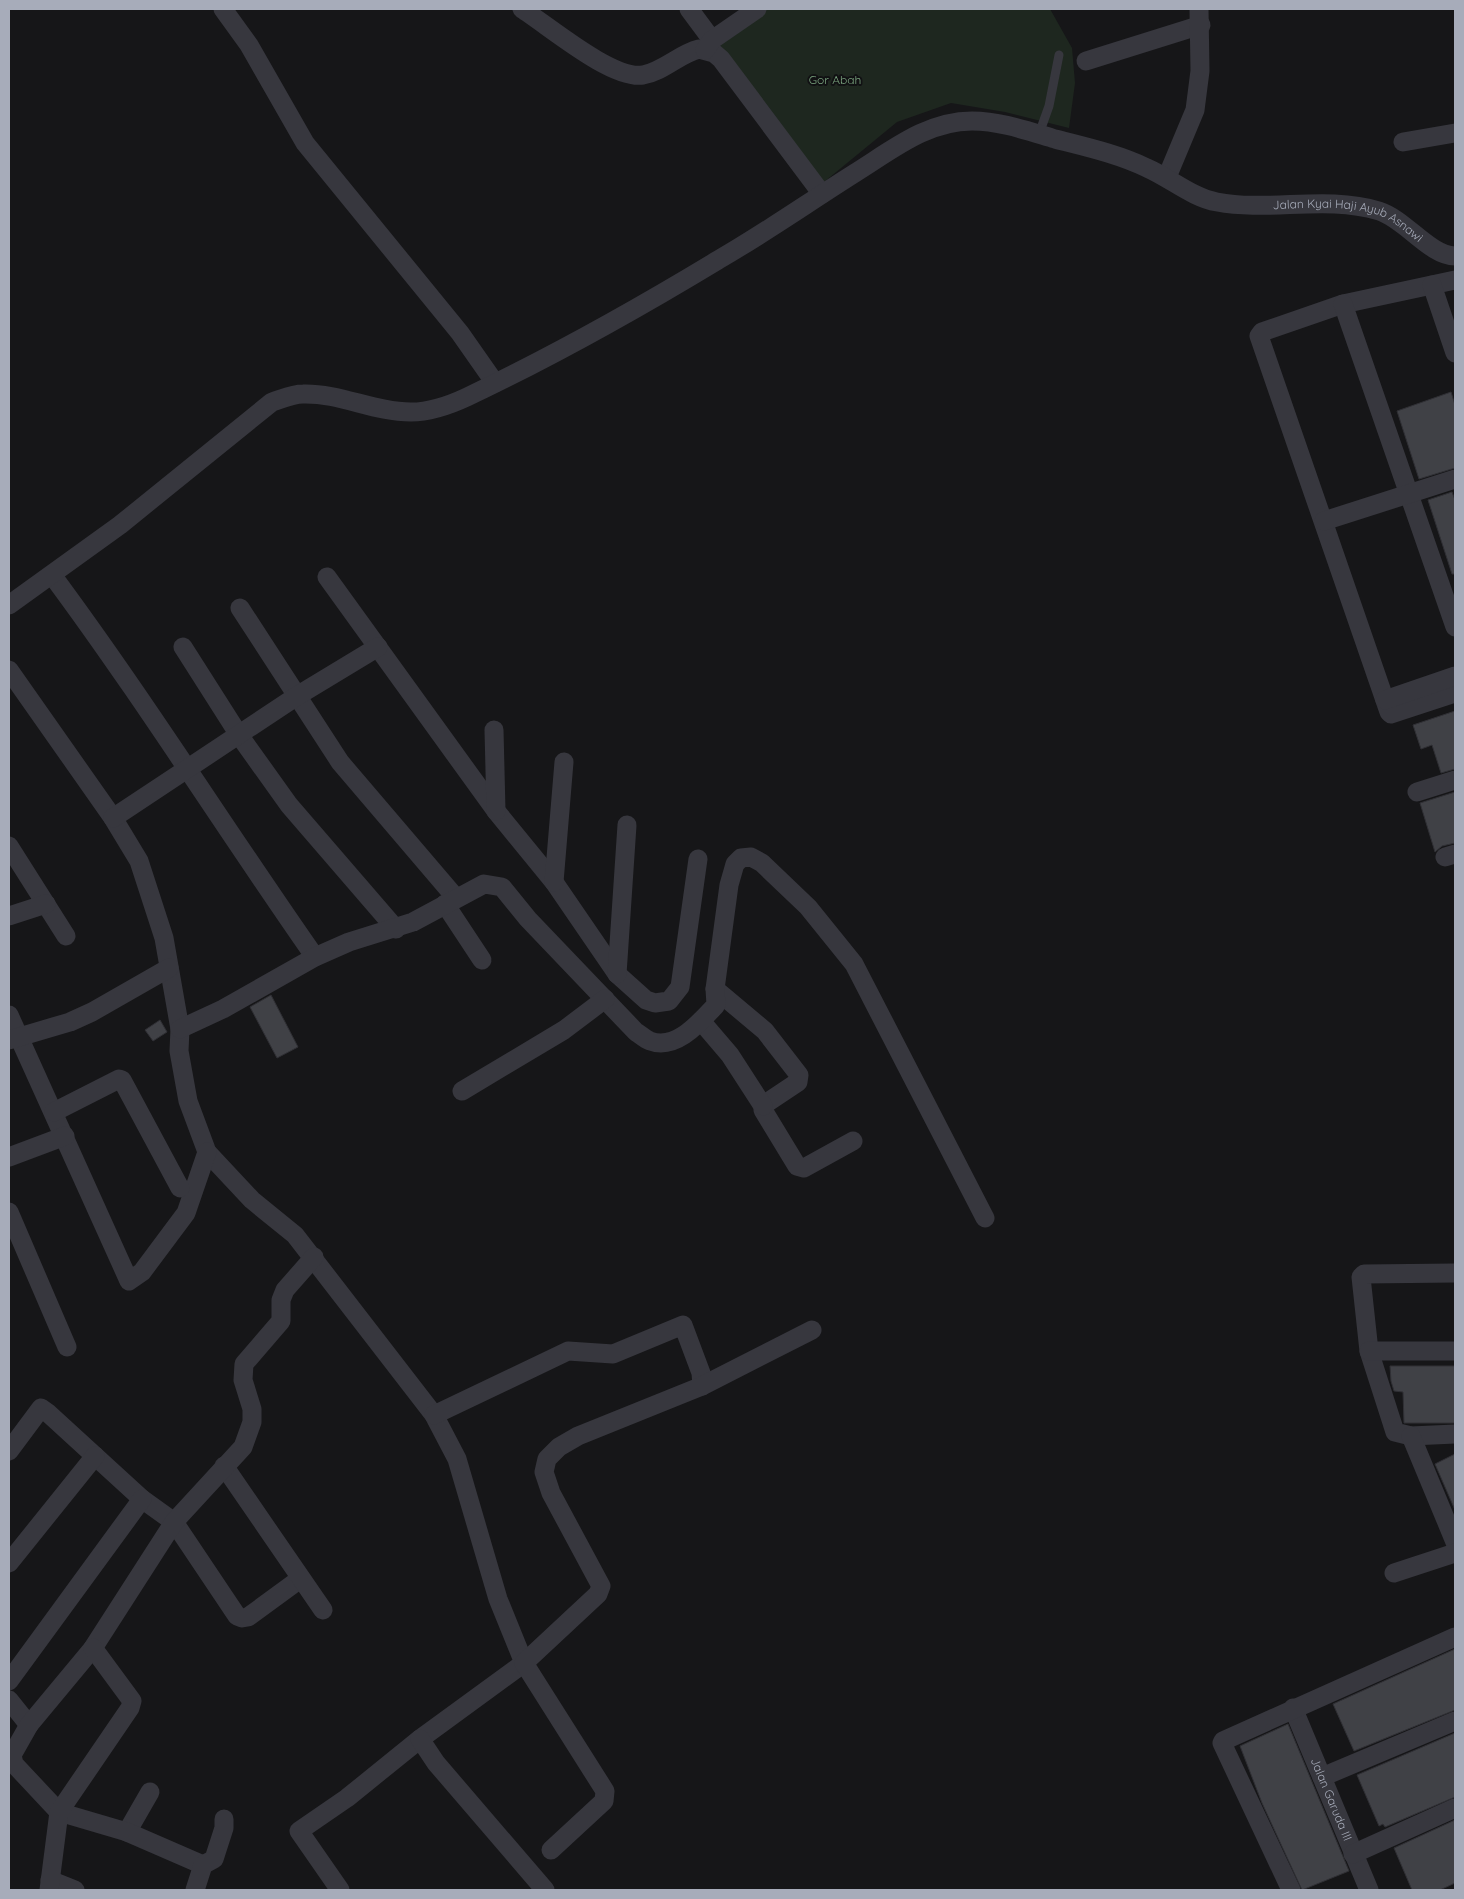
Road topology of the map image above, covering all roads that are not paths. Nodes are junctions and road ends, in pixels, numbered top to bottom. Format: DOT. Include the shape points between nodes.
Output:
graph roads {
  1 [pos="223,9"];
  2 [pos="523,9"];
  3 [pos="690,9"];
  4 [pos="757,9"];
  5 [pos="1200,17"];
  6 [pos="709,45"];
  7 [pos="1059,55"];
  8 [pos="1086,61"];
  9 [pos="1455,130"];
  10 [pos="1039,134"];
  11 [pos="1403,142"];
  12 [pos="1167,177"];
  13 [pos="822,194"];
  14 [pos="1455,256"];
  15 [pos="1455,280"];
  16 [pos="1432,285"];
  17 [pos="1343,304"];
  18 [pos="1455,353"];
  19 [pos="495,382"];
  20 [pos="1455,479"];
  21 [pos="1409,494"];
  22 [pos="1324,521"];
  23 [pos="52,574"];
  24 [pos="327,577"];
  25 [pos="9,605"];
  26 [pos="240,608"];
  27 [pos="1455,627"];
  28 [pos="183,647"];
  29 [pos="378,647"];
  30 [pos="9,670"];
  31 [pos="1455,676"];
  32 [pos="1455,693"];
  33 [pos="297,696"];
  34 [pos="1385,700"];
  35 [pos="494,730"];
  36 [pos="239,735"];
  37 [pos="564,762"];
  38 [pos="189,769"];
  39 [pos="1455,780"];
  40 [pos="1417,792"];
  41 [pos="496,811"];
  42 [pos="113,818"];
  43 [pos="627,825"];
  44 [pos="9,846"];
  45 [pos="698,859"];
  46 [pos="554,882"];
  47 [pos="450,901"];
  48 [pos="46,904"];
  49 [pos="9,916"];
  50 [pos="396,929"];
  51 [pos="66,936"];
  52 [pos="315,957"];
  53 [pos="482,960"];
  54 [pos="168,968"];
  55 [pos="618,974"];
  56 [pos="715,989"];
  57 [pos="605,999"];
  58 [pos="9,1015"];
  59 [pos="701,1021"];
  60 [pos="180,1029"];
  61 [pos="13,1039"];
  62 [pos="462,1091"];
  63 [pos="763,1106"];
  64 [pos="54,1112"];
  65 [pos="65,1136"];
  66 [pos="853,1141"];
  67 [pos="208,1152"];
  68 [pos="9,1158"];
  69 [pos="180,1188"];
  70 [pos="9,1212"];
  71 [pos="985,1218"];
  72 [pos="14,1240"];
  73 [pos="314,1257"];
  74 [pos="1455,1273"];
  75 [pos="812,1330"];
  76 [pos="67,1347"];
  77 [pos="1369,1351"];
  78 [pos="1455,1351"];
  79 [pos="702,1386"];
  80 [pos="434,1415"];
  81 [pos="1455,1434"];
  82 [pos="1411,1436"];
  83 [pos="9,1451"];
  84 [pos="95,1456"];
  85 [pos="224,1466"];
  86 [pos="142,1498"];
  87 [pos="174,1522"];
  88 [pos="1455,1542"];
  89 [pos="1455,1553"];
  90 [pos="9,1563"];
  91 [pos="1394,1573"];
  92 [pos="300,1579"];
  93 [pos="323,1610"];
  94 [pos="1455,1637"];
  95 [pos="92,1648"];
  96 [pos="524,1663"];
  97 [pos="9,1681"];
  98 [pos="9,1700"];
  99 [pos="1293,1708"];
  100 [pos="1455,1721"];
  101 [pos="29,1725"];
  102 [pos="420,1739"];
  103 [pos="1322,1777"];
  104 [pos="150,1792"];
  105 [pos="1455,1808"];
  106 [pos="59,1812"];
  107 [pos="224,1819"];
  108 [pos="127,1832"];
  109 [pos="551,1850"];
  110 [pos="1353,1854"];
  111 [pos="203,1865"];
  112 [pos="50,1885"];
  113 [pos="75,1890"];
  114 [pos="195,1890"];
  115 [pos="340,1890"];
  116 [pos="545,1890"];
  117 [pos="1291,1890"];
  118 [pos="1369,1890"];
  1 -- 19 [label="street" via="249,45 310,150 460,333"];
  2 -- 6 [label="street" via="608,67 628,75 664,67"];
  3 -- 6 [label="street"];
  4 -- 6 [label="street"];
  5 -- 8 [label="street"];
  5 -- 12 [label="street" via="1200,71 1195,110"];
  6 -- 13 [label="street"];
  7 -- 10 [label="lane" via="1049,106"];
  9 -- 11 [label="street"];
  10 -- 12 [label="street" via="1118,156"];
  10 -- 13 [label="street" via="996,123 971,121 934,128 898,145"];
  12 -- 14 [label="street, Jalan Kyai Haji Ayub Asnawi" via="1224,203 1313,203 1371,208 1393,216 1437,250 1447,256"];
  13 -- 19 [label="street" via="710,265"];
  15 -- 16 [label="street"];
  16 -- 17 [label="street"];
  16 -- 18 [label="street"];
  17 -- 21 [label="street"];
  17 -- 22 [label="street" via="1262,332 1260,336"];
  19 -- 23 [label="street" via="448,404 415,412 393,411 318,395 300,394 272,402 120,525"];
  20 -- 21 [label="street"];
  21 -- 22 [label="street"];
  21 -- 27 [label="street"];
  22 -- 34 [label="street"];
  23 -- 25 [label="street"];
  23 -- 38 [label="street"];
  24 -- 29 [label="street"];
  26 -- 33 [label="street"];
  28 -- 36 [label="street"];
  29 -- 33 [label="street"];
  29 -- 41 [label="street"];
  30 -- 42 [label="street"];
  31 -- 34 [label="street"];
  32 -- 34 [label="street" via="1391,714"];
  33 -- 36 [label="street"];
  33 -- 47 [label="street" via="340,762"];
  35 -- 41 [label="street"];
  36 -- 38 [label="street"];
  36 -- 50 [label="street" via="289,806"];
  37 -- 46 [label="street"];
  38 -- 42 [label="street"];
  38 -- 52 [label="street"];
  39 -- 40 [label="street"];
  41 -- 46 [label="street"];
  42 -- 54 [label="street" via="142,869 157,914"];
  43 -- 55 [label="street"];
  44 -- 48 [label="street"];
  45 -- 55 [label="street" via="680,987 676,994 669,1001 655,1003 646,1000"];
  46 -- 55 [label="street"];
  47 -- 50 [label="street"];
  47 -- 53 [label="street"];
  47 -- 57 [label="street" via="484,884 502,887 528,920"];
  48 -- 49 [label="street"];
  48 -- 51 [label="street"];
  50 -- 52 [label="street" via="349,942"];
  52 -- 60 [label="street"];
  54 -- 60 [label="street"];
  54 -- 61 [label="street" via="92,1012"];
  56 -- 59 [label="street" via="716,1005"];
  56 -- 63 [label="street" via="765,1030 799,1075 798,1082"];
  56 -- 71 [label="street" via="729,886 735,864 741,858 751,857 808,908 854,964"];
  57 -- 59 [label="street" via="623,1020 650,1041 676,1040"];
  57 -- 62 [label="street" via="564,1030"];
  58 -- 61 [label="street"];
  59 -- 63 [label="street" via="730,1055"];
  60 -- 67 [label="street" via="179,1052 188,1101"];
  61 -- 64 [label="street"];
  63 -- 66 [label="street" via="800,1169"];
  64 -- 65 [label="street"];
  64 -- 69 [label="street" via="122,1080"];
  65 -- 67 [label="street" via="129,1281 142,1272 186,1213"];
  65 -- 68 [label="street"];
  67 -- 73 [label="street" via="252,1200 295,1235"];
  70 -- 72 [label="street"];
  72 -- 76 [label="street"];
  73 -- 80 [label="street"];
  73 -- 85 [label="street" via="285,1290 281,1300 281,1321 244,1364 243,1380 252,1409 252,1422 242,1447"];
  74 -- 77 [label="street" via="1362,1275"];
  75 -- 79 [label="street"];
  77 -- 78 [label="street"];
  77 -- 82 [label="street" via="1395,1432"];
  79 -- 80 [label="street" via="683,1325 613,1354 568,1351"];
  79 -- 96 [label="street" via="578,1436 558,1447 547,1459 544,1472 551,1492 600,1586 594,1598"];
  80 -- 96 [label="street" via="457,1459 498,1599"];
  81 -- 82 [label="street"];
  82 -- 88 [label="street"];
  83 -- 84 [label="street" via="41,1408"];
  84 -- 86 [label="street"];
  84 -- 90 [label="street"];
  85 -- 87 [label="street"];
  85 -- 92 [label="street"];
  86 -- 87 [label="street"];
  86 -- 97 [label="street"];
  87 -- 92 [label="street" via="237,1616 248,1618"];
  87 -- 95 [label="street"];
  89 -- 91 [label="street"];
  92 -- 93 [label="street"];
  94 -- 99 [label="street"];
  95 -- 101 [label="street"];
  95 -- 106 [label="street" via="132,1701"];
  96 -- 102 [label="street"];
  96 -- 109 [label="street" via="605,1791 604,1801"];
  98 -- 101 [label="street"];
  99 -- 103 [label="street, Jalan Garuda III"];
  99 -- 117 [label="street" via="1225,1738 1222,1743"];
  100 -- 103 [label="street"];
  101 -- 106 [label="street" via="12,1759"];
  102 -- 115 [label="street" via="347,1798 299,1831"];
  102 -- 116 [label="street" via="436,1763"];
  103 -- 110 [label="street, Jalan Garuda III"];
  104 -- 108 [label="street"];
  105 -- 110 [label="street"];
  106 -- 108 [label="street"];
  106 -- 112 [label="street"];
  107 -- 111 [label="street" via="214,1859"];
  108 -- 111 [label="street"];
  110 -- 118 [label="street, Jalan Garuda III"];
  111 -- 114 [label="street"];
  112 -- 113 [label="street"];
}
